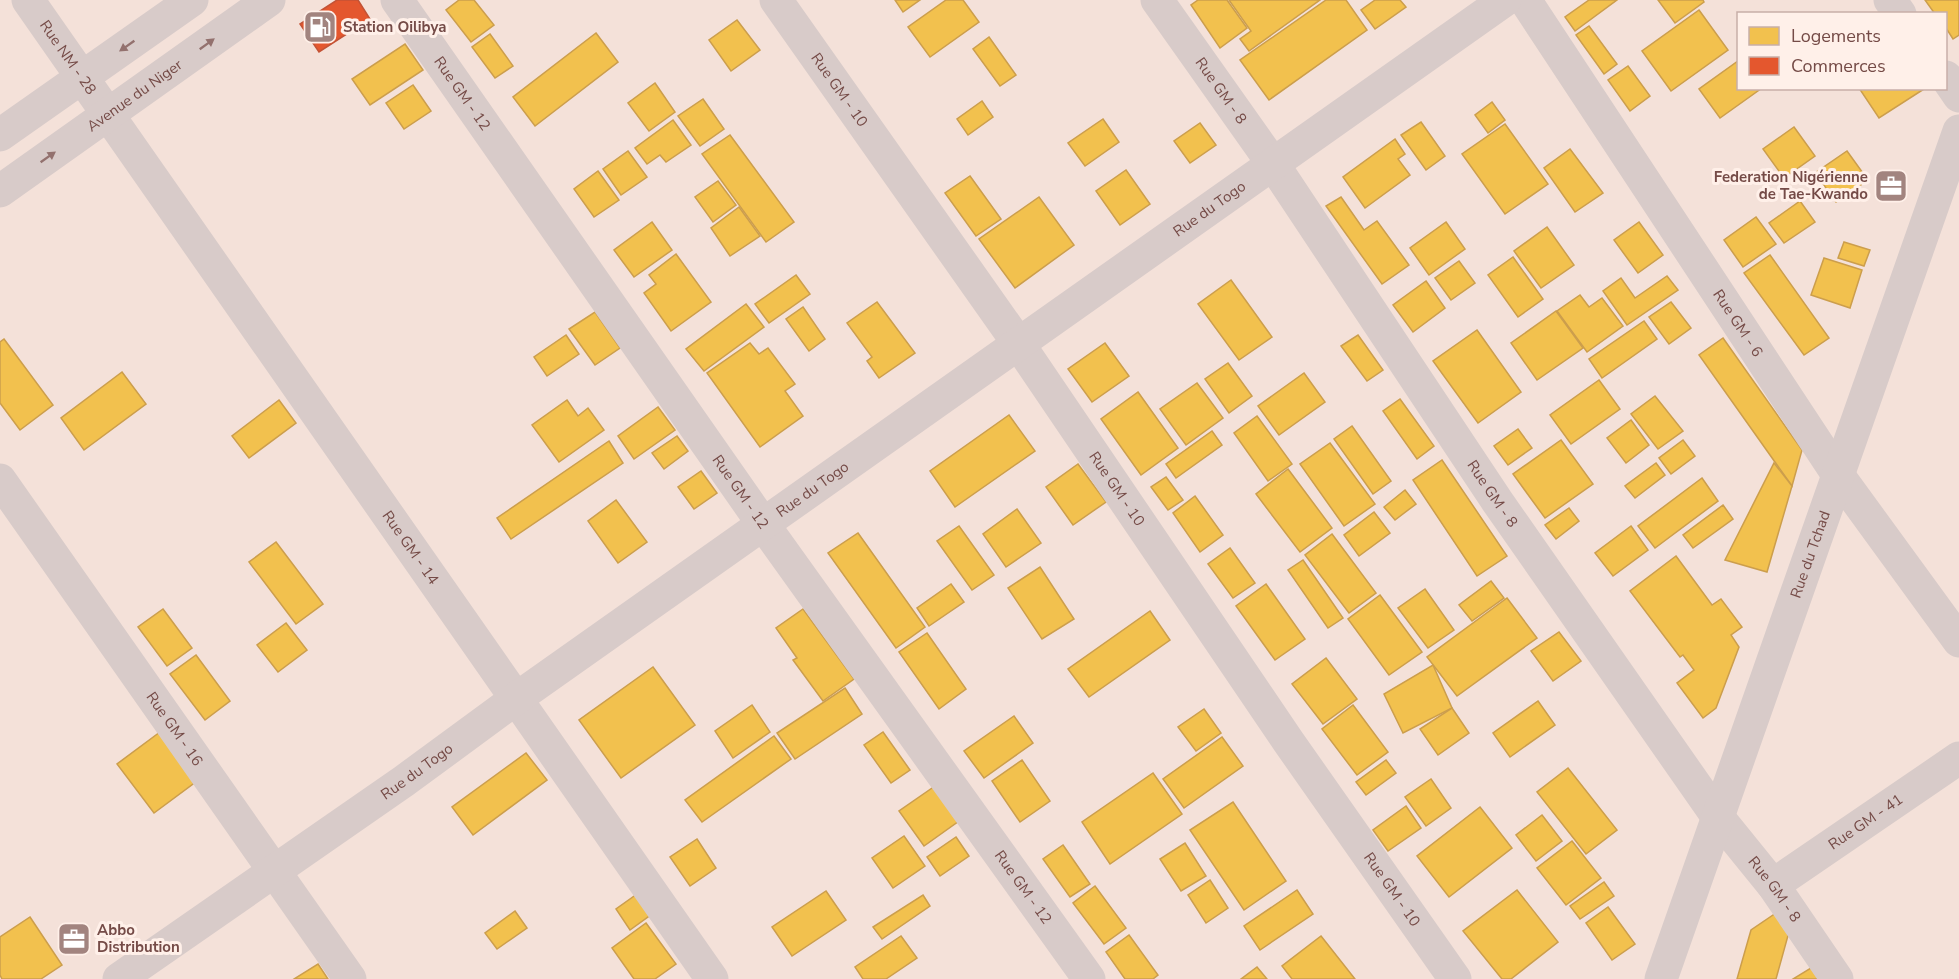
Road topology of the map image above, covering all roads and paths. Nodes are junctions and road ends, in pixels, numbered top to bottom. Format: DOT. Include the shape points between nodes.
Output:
graph roads {
  1 [pos="28,0"];
  2 [pos="192,0"];
  3 [pos="269,0"];
  4 [pos="398,0"];
  5 [pos="776,0"];
  6 [pos="1157,0"];
  7 [pos="1505,0"];
  8 [pos="1525,0"];
  9 [pos="81,78"];
  10 [pos="1947,78"];
  11 [pos="1959,96"];
  12 [pos="109,115"];
  13 [pos="1959,131"];
  14 [pos="0,135"];
  15 [pos="1273,164"];
  16 [pos="0,191"];
  17 [pos="1018,343"];
  18 [pos="1838,475"];
  19 [pos="0,480"];
  20 [pos="763,524"];
  21 [pos="1959,641"];
  22 [pos="517,698"];
  23 [pos="1959,758"];
  24 [pos="1717,816"];
  25 [pos="273,869"];
  26 [pos="1773,885"];
  27 [pos="119,979"];
  28 [pos="350,979"];
  29 [pos="712,979"];
  30 [pos="1089,979"];
  31 [pos="1455,979"];
  32 [pos="1660,979"];
  33 [pos="1837,979"];
  1 -- 9 [label="street, Rue NM - 28"];
  2 -- 9 [label="street, one-way"];
  12 -- 3 [label="street, Avenue du Niger, one-way"];
  4 -- 20 [label="street, Rue GM - 12"];
  5 -- 17 [label="street, Rue GM - 10"];
  6 -- 15 [label="street, Rue GM - 8"];
  7 -- 15 [label="street, Rue du Togo"];
  8 -- 18 [label="street, Rue GM - 6"];
  9 -- 12 [label="street, Rue NM - 28"];
  9 -- 14 [label="street"];
  10 -- 11 [label="street"];
  16 -- 12 [label="street, Avenue du Niger, one-way"];
  12 -- 22 [label="street, Rue GM - 14"];
  13 -- 18 [label="street, Rue du Tchad"];
  15 -- 17 [label="street, Rue du Togo"];
  15 -- 24 [label="street, Rue GM - 8" via="1497,501"];
  17 -- 20 [label="street, Rue du Togo"];
  17 -- 31 [label="street, Rue GM - 10"];
  18 -- 21 [label="street, Rue GM - 6"];
  18 -- 24 [label="street, Rue du Tchad"];
  19 -- 25 [label="street, Rue GM - 16"];
  20 -- 22 [label="street, Rue du Togo"];
  20 -- 30 [label="street, Rue GM - 12"];
  22 -- 25 [label="street, Rue du Togo" via="404,781"];
  22 -- 29 [label="street, Rue GM - 14"];
  23 -- 26 [label="street, Rue GM - 41"];
  24 -- 26 [label="street, Rue GM - 8"];
  24 -- 32 [label="street, Rue du Tchad"];
  25 -- 27 [label="street, Rue du Togo"];
  25 -- 28 [label="street, Rue GM - 16"];
  26 -- 33 [label="street, Rue GM - 8"];
}
